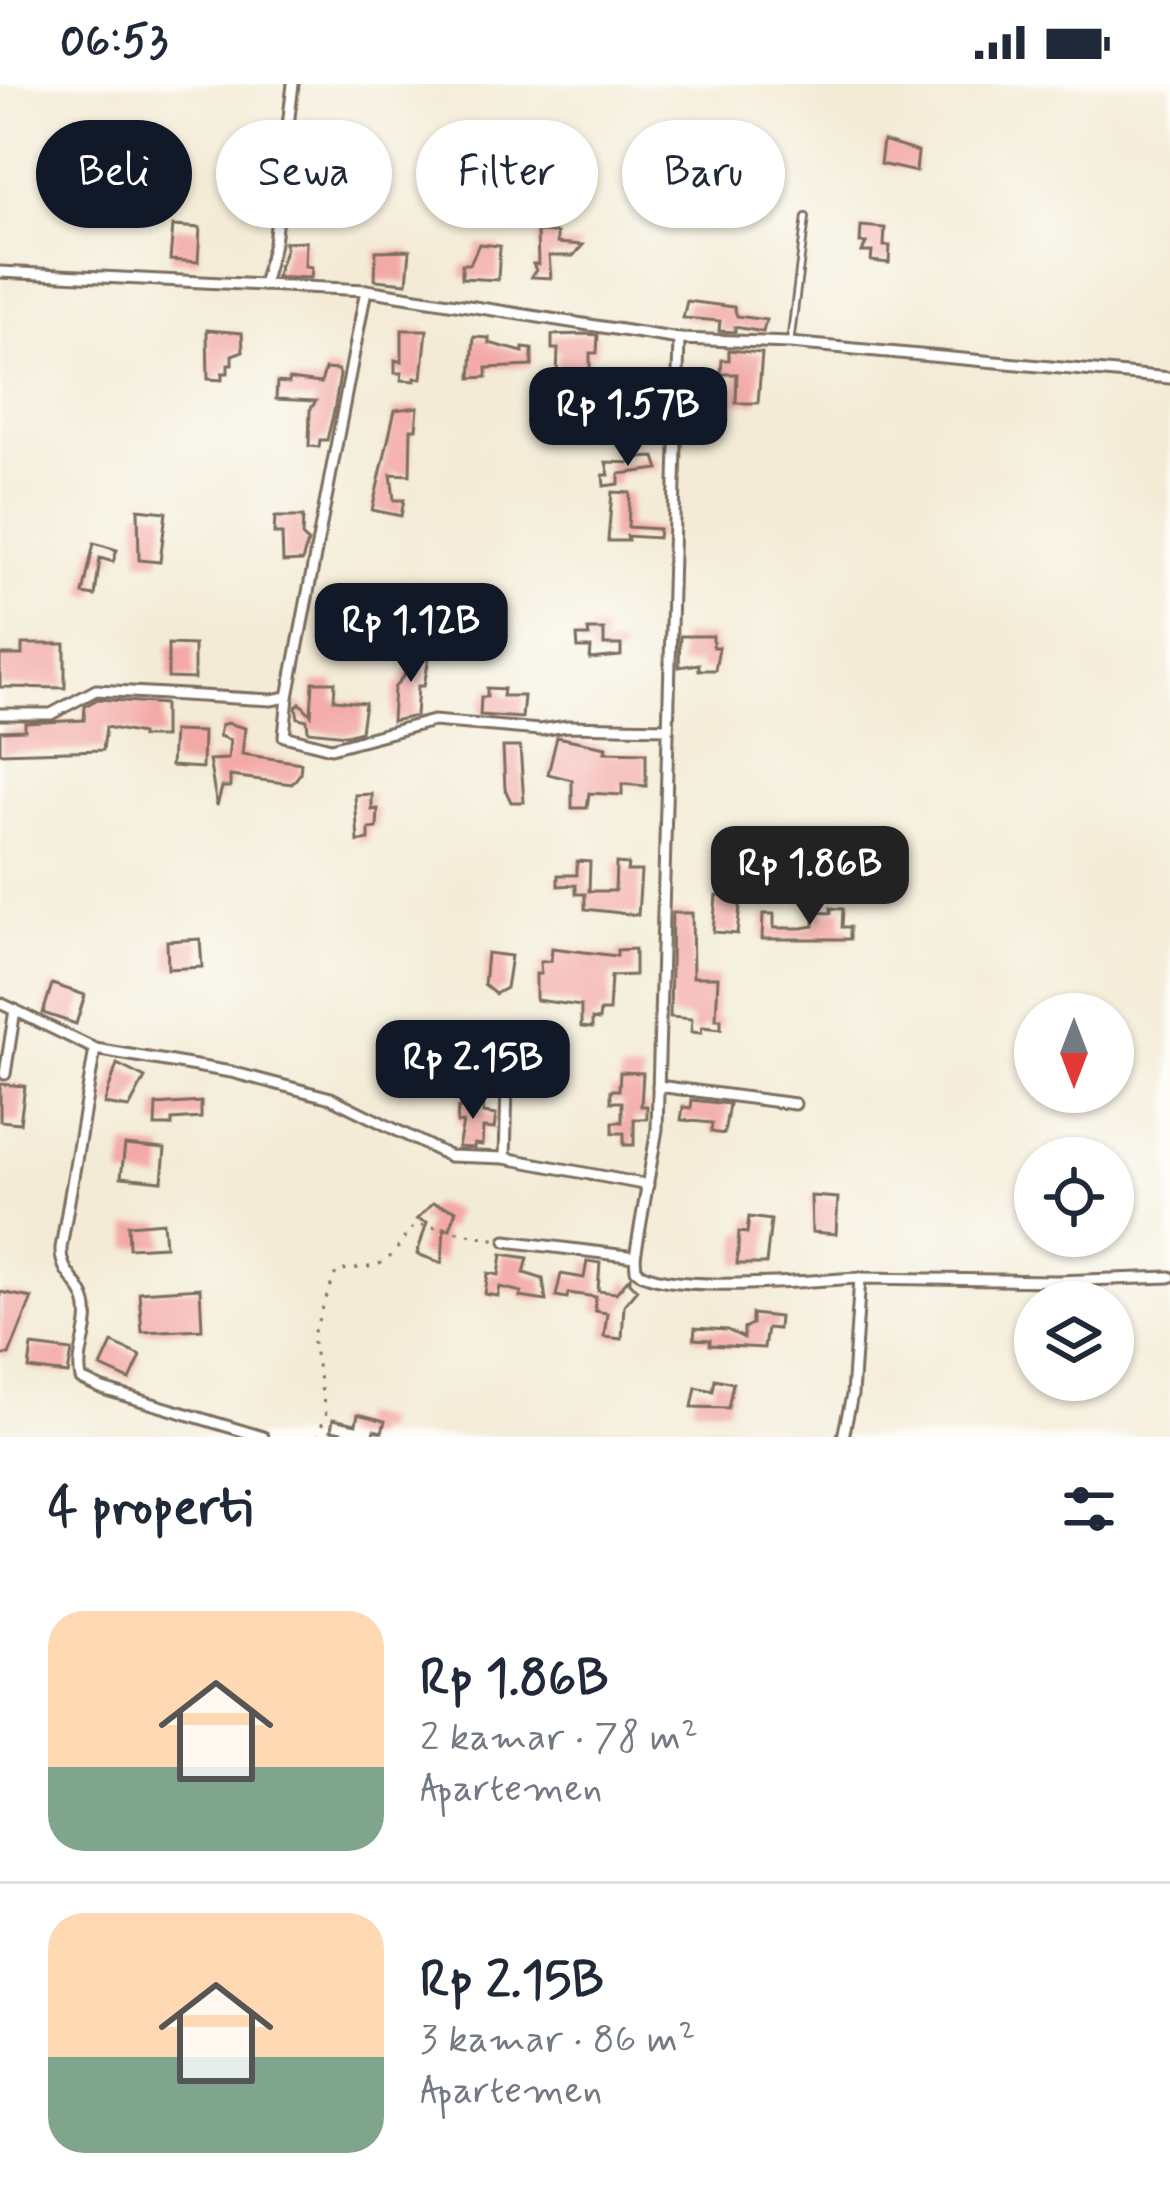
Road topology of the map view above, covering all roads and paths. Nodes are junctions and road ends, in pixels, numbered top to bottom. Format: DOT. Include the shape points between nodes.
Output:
graph roads {
  1 [pos="293,84"];
  2 [pos="806,217"];
  3 [pos="0,272"];
  4 [pos="263,285"];
  5 [pos="366,290"];
  6 [pos="679,339"];
  7 [pos="790,343"];
  8 [pos="1170,378"];
  9 [pos="288,697"];
  10 [pos="0,713"];
  11 [pos="666,728"];
  12 [pos="0,1003"];
  13 [pos="15,1010"];
  14 [pos="550,1044"];
  15 [pos="95,1048"];
  16 [pos="5,1074"];
  17 [pos="658,1085"];
  18 [pos="795,1104"];
  19 [pos="505,1158"];
  20 [pos="648,1185"];
  21 [pos="506,1241"];
  22 [pos="635,1257"];
  23 [pos="1170,1277"];
  24 [pos="860,1278"];
  25 [pos="263,1437"];
  26 [pos="317,1437"];
  27 [pos="843,1437"];
  1 -- 4 [label="street"];
  2 -- 7 [label="lane"];
  3 -- 4 [label="street"];
  4 -- 5 [label="street"];
  5 -- 6 [label="street"];
  5 -- 9 [label="street"];
  6 -- 7 [label="street"];
  6 -- 11 [label="street"];
  7 -- 8 [label="street"];
  9 -- 10 [label="street" via="96,689 50,714"];
  9 -- 11 [label="street" via="284,736 331,748 434,721"];
  11 -- 17 [label="street"];
  12 -- 13 [label="street"];
  13 -- 15 [label="street"];
  13 -- 16 [label="street"];
  14 -- 19 [label="street" via="508,1050"];
  15 -- 19 [label="street" via="295,1087 355,1107 449,1156"];
  15 -- 25 [label="street" via="60,1258 87,1307 81,1379"];
  17 -- 18 [label="street"];
  17 -- 20 [label="street"];
  19 -- 20 [label="street"];
  20 -- 22 [label="street"];
  21 -- 22 [label="street"];
  21 -- 26 [label="path" via="418,1224 389,1259 336,1272 312,1337 326,1415"];
  22 -- 24 [label="street" via="642,1275 699,1284"];
  23 -- 24 [label="street"];
  24 -- 27 [label="street"];
}
